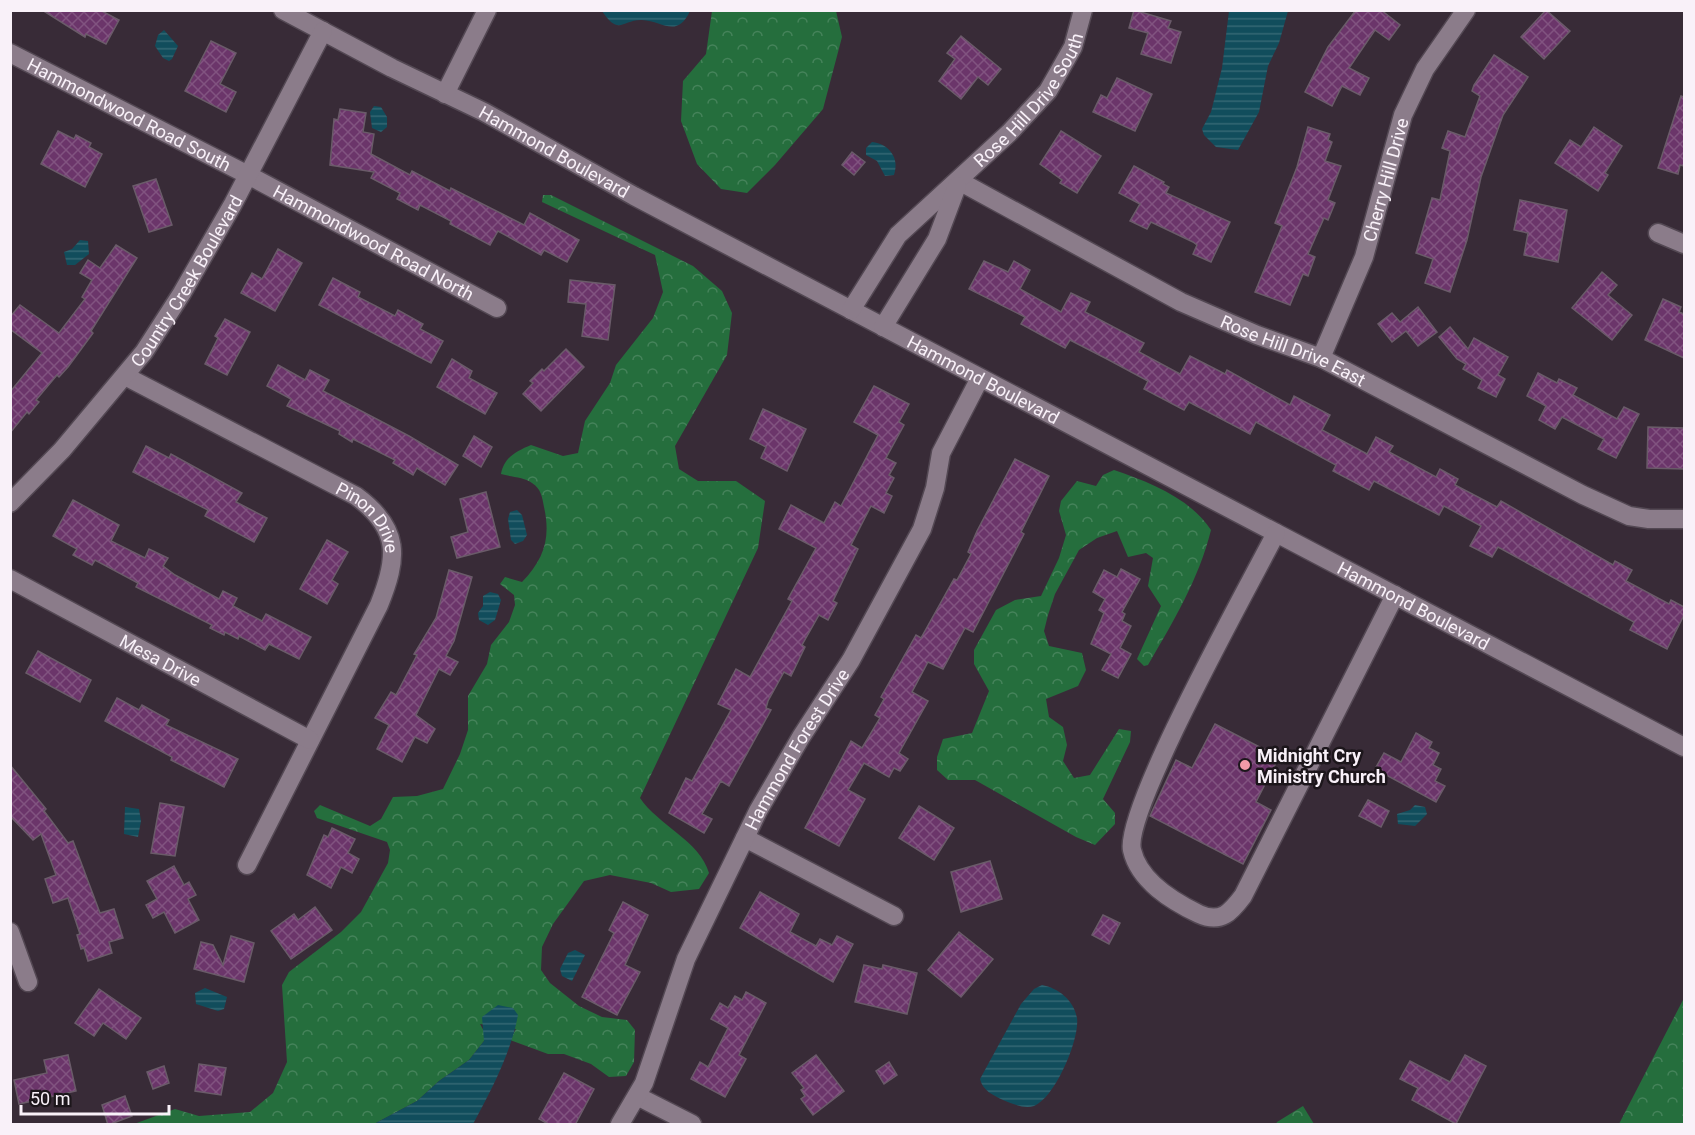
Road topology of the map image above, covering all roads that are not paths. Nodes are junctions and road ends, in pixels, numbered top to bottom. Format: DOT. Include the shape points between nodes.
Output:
graph roads {
  1 [pos="283,10"];
  2 [pos="487,10"];
  3 [pos="1083,10"];
  4 [pos="1466,10"];
  5 [pos="322,31"];
  6 [pos="10,53"];
  7 [pos="445,94"];
  8 [pos="249,175"];
  9 [pos="959,181"];
  10 [pos="1658,233"];
  11 [pos="1684,244"];
  12 [pos="497,308"];
  13 [pos="851,310"];
  14 [pos="883,327"];
  15 [pos="1322,358"];
  16 [pos="126,376"];
  17 [pos="980,378"];
  18 [pos="10,503"];
  19 [pos="1684,519"];
  20 [pos="1276,532"];
  21 [pos="10,579"];
  22 [pos="1395,595"];
  23 [pos="310,740"];
  24 [pos="1684,747"];
  25 [pos="745,838"];
  26 [pos="247,865"];
  27 [pos="894,916"];
  28 [pos="10,932"];
  29 [pos="28,982"];
  30 [pos="637,1096"];
  31 [pos="620,1125"];
  32 [pos="692,1125"];
  1 -- 5 [label="street, Hammond Boulevard"];
  2 -- 7 [label="street"];
  3 -- 9 [label="street, Rose Hill Drive South" via="1073,47 1048,91"];
  4 -- 15 [label="street, Cherry Hill Drive" via="1425,69 1403,115 1364,257"];
  5 -- 7 [label="street, Hammond Boulevard"];
  5 -- 8 [label="street, Country Creek Boulevard"];
  6 -- 8 [label="street, Hammondwood Road South"];
  7 -- 13 [label="street, Hammond Boulevard"];
  8 -- 12 [label="street, Hammondwood Road North"];
  8 -- 16 [label="street, Country Creek Boulevard" via="182,293"];
  9 -- 13 [label="street, Rose Hill Drive South" via="898,235"];
  9 -- 14 [label="street, Rose Hill Drive South" via="937,239"];
  9 -- 15 [label="street, Rose Hill Drive East" via="1181,302"];
  10 -- 11 [label="street"];
  13 -- 14 [label="street, Hammond Boulevard"];
  14 -- 17 [label="street, Hammond Boulevard"];
  15 -- 19 [label="street, Rose Hill Drive East" via="1629,516"];
  16 -- 18 [label="street, Country Creek Boulevard"];
  16 -- 23 [label="street, Pinon Drive" via="356,496 371,507 386,527 394,554 392,574"];
  17 -- 20 [label="street, Hammond Boulevard"];
  17 -- 25 [label="street, Hammond Forest Drive" via="941,453 922,529 852,660 801,737"];
  20 -- 22 [label="street, Hammond Boulevard"];
  20 -- 22 [label="street" via="1151,778 1132,827 1131,849 1140,869 1158,890 1200,915 1229,914 1244,896"];
  21 -- 23 [label="street, Mesa Drive"];
  22 -- 24 [label="street, Hammond Boulevard"];
  23 -- 26 [label="street, Pinon Drive"];
  25 -- 27 [label="street"];
  25 -- 30 [label="street, Hammond Forest Drive" via="686,959"];
  28 -- 29 [label="street"];
  30 -- 31 [label="street, Hammond Forest Drive"];
  30 -- 32 [label="street"];
}
